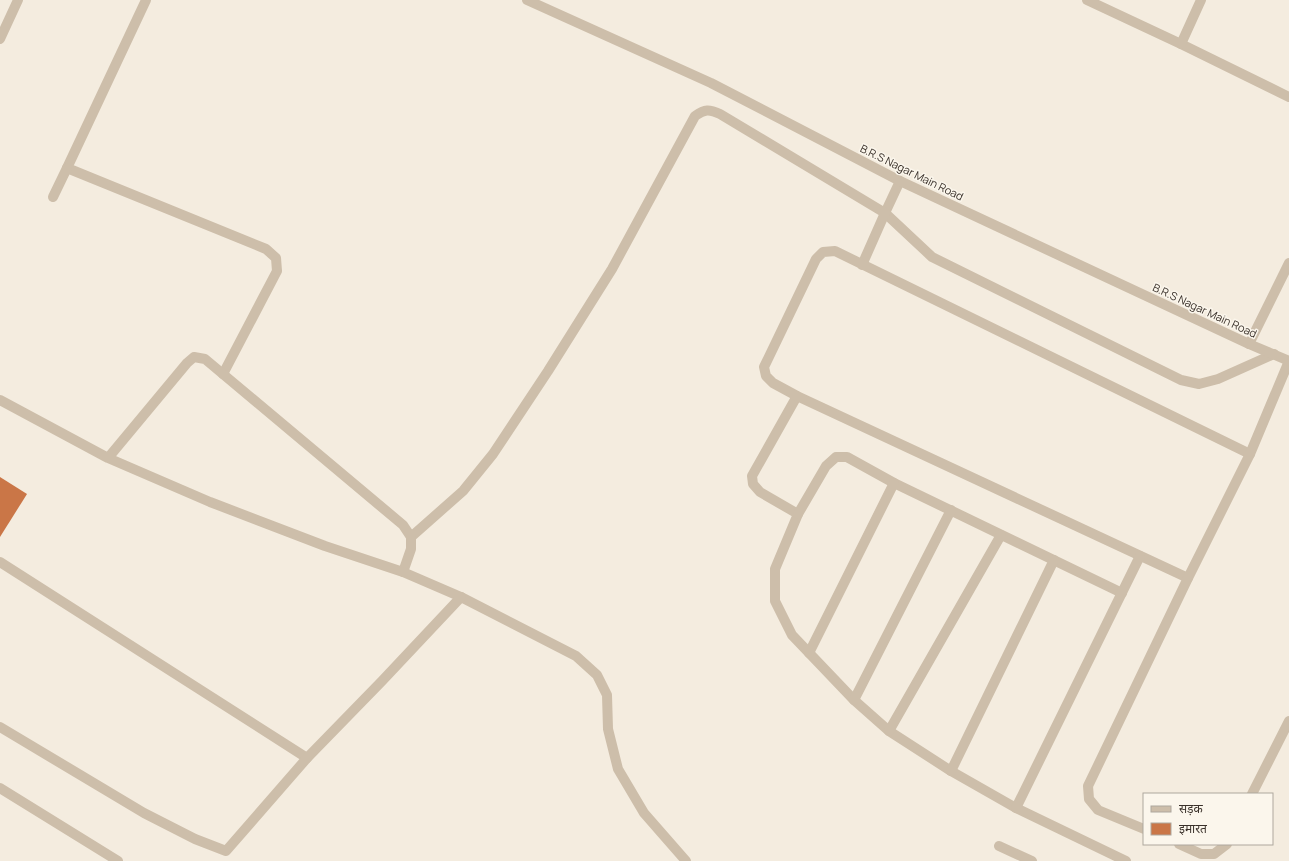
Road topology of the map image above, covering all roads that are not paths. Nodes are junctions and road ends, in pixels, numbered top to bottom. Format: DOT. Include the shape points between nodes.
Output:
graph roads {
  1 [pos="18,0"];
  2 [pos="146,0"];
  3 [pos="527,0"];
  4 [pos="1087,0"];
  5 [pos="1201,0"];
  6 [pos="0,39"];
  7 [pos="1181,44"];
  8 [pos="1289,97"];
  9 [pos="67,168"];
  10 [pos="900,181"];
  11 [pos="53,197"];
  12 [pos="885,213"];
  13 [pos="1289,263"];
  14 [pos="862,265"];
  15 [pos="1250,344"];
  16 [pos="1274,354"];
  17 [pos="1289,361"];
  18 [pos="223,374"];
  19 [pos="797,396"];
  20 [pos="0,400"];
  21 [pos="1250,454"];
  22 [pos="108,458"];
  23 [pos="894,483"];
  24 [pos="951,510"];
  25 [pos="798,514"];
  26 [pos="1001,535"];
  27 [pos="411,537"];
  28 [pos="1140,556"];
  29 [pos="1054,560"];
  30 [pos="0,562"];
  31 [pos="403,572"];
  32 [pos="1188,578"];
  33 [pos="1122,593"];
  34 [pos="461,597"];
  35 [pos="809,653"];
  36 [pos="854,700"];
  37 [pos="1289,721"];
  38 [pos="0,727"];
  39 [pos="889,731"];
  40 [pos="307,758"];
  41 [pos="951,771"];
  42 [pos="0,788"];
  43 [pos="1253,793"];
  44 [pos="1016,808"];
  45 [pos="1143,829"];
  46 [pos="1181,845"];
  47 [pos="1226,845"];
  48 [pos="999,846"];
  49 [pos="118,861"];
  50 [pos="686,861"];
  51 [pos="1032,861"];
  52 [pos="1126,861"];
  1 -- 6 [label="street"];
  2 -- 9 [label="street"];
  3 -- 10 [label="street, B.R.S Nagar Main Road" via="711,83"];
  4 -- 7 [label="street"];
  5 -- 7 [label="street"];
  7 -- 8 [label="street"];
  9 -- 11 [label="street"];
  9 -- 18 [label="street" via="266,248 276,258 277,271"];
  10 -- 12 [label="street"];
  10 -- 15 [label="street, B.R.S Nagar Main Road"];
  12 -- 14 [label="street"];
  12 -- 16 [label="street" via="932,257 1181,380 1205,383"];
  12 -- 27 [label="street" via="720,114 711,110 702,111 695,116 612,269 493,454 463,491"];
  13 -- 15 [label="street"];
  14 -- 19 [label="street" via="835,251 823,252 816,259 764,367 766,376 773,383"];
  14 -- 21 [label="street"];
  15 -- 16 [label="street, B.R.S Nagar Main Road"];
  16 -- 17 [label="street, B.R.S Nagar Main Road"];
  17 -- 21 [label="street"];
  18 -- 22 [label="street" via="205,359 194,357"];
  18 -- 27 [label="street" via="403,525"];
  19 -- 25 [label="street" via="752,476 753,484 760,492"];
  19 -- 28 [label="street"];
  20 -- 22 [label="street"];
  21 -- 32 [label="street"];
  22 -- 31 [label="street" via="224,507 325,546"];
  23 -- 24 [label="street"];
  23 -- 25 [label="street" via="847,457 836,457 826,466"];
  23 -- 35 [label="street"];
  24 -- 26 [label="street"];
  24 -- 36 [label="street"];
  25 -- 35 [label="street" via="776,569 775,601 792,635"];
  26 -- 29 [label="street"];
  26 -- 39 [label="street"];
  27 -- 31 [label="street"];
  28 -- 32 [label="street"];
  28 -- 33 [label="street"];
  29 -- 33 [label="street"];
  29 -- 41 [label="street"];
  30 -- 40 [label="street"];
  31 -- 34 [label="street"];
  32 -- 45 [label="street" via="1088,786 1089,799 1098,810"];
  33 -- 44 [label="street"];
  34 -- 40 [label="street"];
  34 -- 50 [label="street" via="576,656 597,675 607,695 608,729 618,769 644,814"];
  35 -- 36 [label="street"];
  36 -- 39 [label="street"];
  37 -- 43 [label="street"];
  38 -- 40 [label="street" via="144,813 195,839 226,850"];
  39 -- 41 [label="street"];
  41 -- 44 [label="street"];
  42 -- 49 [label="street"];
  44 -- 52 [label="street"];
  46 -- 47 [label="street" via="1202,854 1214,854"];
  48 -- 51 [label="street"];
}
